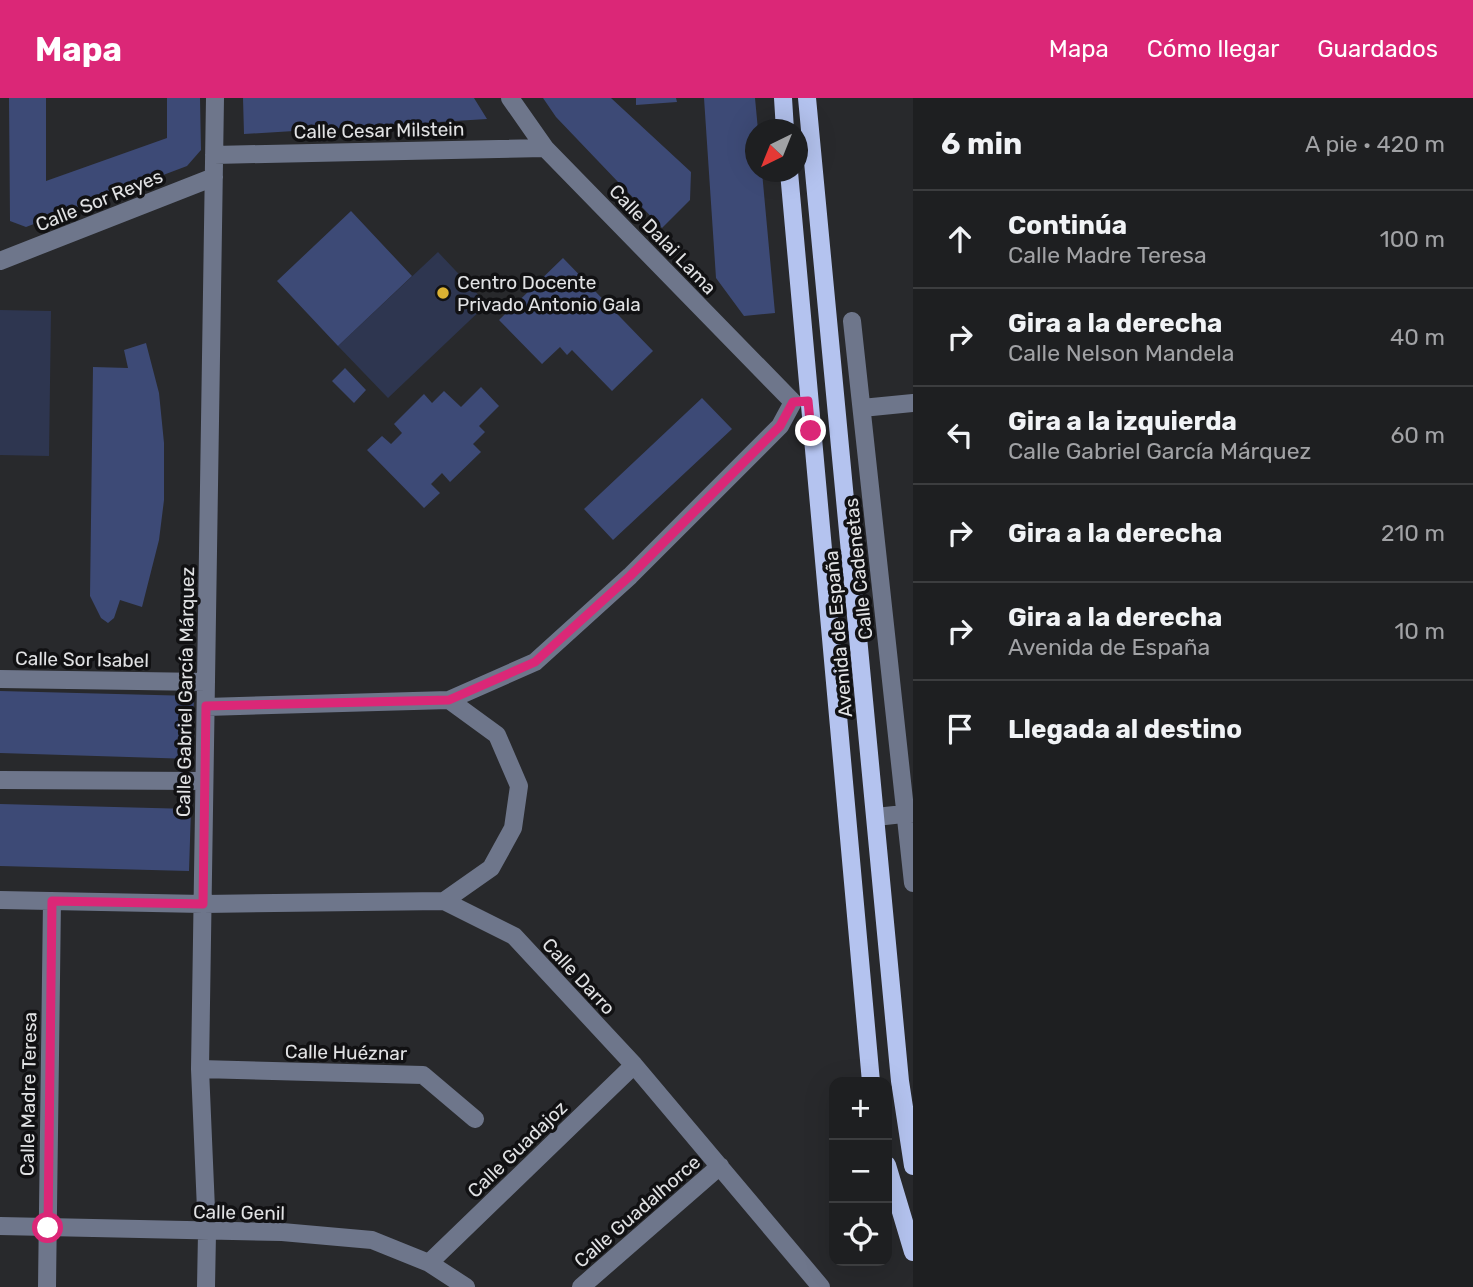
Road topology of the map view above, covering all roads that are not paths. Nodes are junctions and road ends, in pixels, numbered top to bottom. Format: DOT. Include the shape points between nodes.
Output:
graph roads {
  1 [pos="215,98"];
  2 [pos="510,98"];
  3 [pos="783,98"];
  4 [pos="807,98"];
  5 [pos="784,119"];
  6 [pos="545,148"];
  7 [pos="214,155"];
  8 [pos="214,177"];
  9 [pos="789,182"];
  10 [pos="0,261"];
  11 [pos="852,321"];
  12 [pos="800,402"];
  13 [pos="913,403"];
  14 [pos="862,408"];
  15 [pos="0,679"];
  16 [pos="206,682"];
  17 [pos="449,700"];
  18 [pos="206,706"];
  19 [pos="0,780"];
  20 [pos="204,781"];
  21 [pos="909,813"];
  22 [pos="876,817"];
  23 [pos="913,883"];
  24 [pos="0,901"];
  25 [pos="52,901"];
  26 [pos="444,901"];
  27 [pos="203,904"];
  28 [pos="634,1065"];
  29 [pos="200,1069"];
  30 [pos="871,1077"];
  31 [pos="475,1119"];
  32 [pos="720,1166"];
  33 [pos="913,1166"];
  34 [pos="892,1182"];
  35 [pos="0,1226"];
  36 [pos="48,1228"];
  37 [pos="207,1233"];
  38 [pos="913,1252"];
  39 [pos="429,1263"];
  40 [pos="811,1284"];
  41 [pos="47,1287"];
  42 [pos="206,1287"];
  43 [pos="466,1287"];
  44 [pos="581,1287"];
  1 -- 7 [label="street, Calle Gabriel García Márquez"];
  2 -- 6 [label="street, Calle Dalai Lama"];
  3 -- 5 [label="main road"];
  4 -- 22 [label="main road, Avenida de España"];
  6 -- 7 [label="street, Calle Cesar Milstein"];
  6 -- 12 [label="street, Calle Dalai Lama"];
  7 -- 8 [label="street, Calle Gabriel García Márquez"];
  8 -- 10 [label="street, Calle Sor Reyes"];
  8 -- 16 [label="street, Calle Gabriel García Márquez"];
  9 -- 12 [label="main road, Avenida de España"];
  11 -- 14 [label="street, Calle Cadenetas"];
  12 -- 17 [label="street" via="630,576 535,662"];
  12 -- 30 [label="main road, Avenida de España"];
  13 -- 14 [label="street"];
  14 -- 21 [label="street, Calle Cadenetas"];
  15 -- 16 [label="street, Calle Sor Isabel"];
  16 -- 18 [label="street, Calle Gabriel García Márquez"];
  17 -- 18 [label="street"];
  17 -- 26 [label="street" via="497,735 520,786 513,828 491,868"];
  18 -- 20 [label="street, Calle Gabriel García Márquez"];
  19 -- 20 [label="street"];
  20 -- 27 [label="street, Calle Gabriel García Márquez"];
  21 -- 22 [label="street"];
  21 -- 23 [label="street, Calle Cadenetas"];
  22 -- 33 [label="main road, Avenida de España" via="900,1082"];
  24 -- 25 [label="street, Calle Darro"];
  25 -- 27 [label="street, Calle Darro"];
  25 -- 36 [label="street, Calle Madre Teresa"];
  26 -- 27 [label="street, Calle Darro"];
  26 -- 28 [label="street, Calle Darro" via="514,936"];
  27 -- 29 [label="street, Calle Gabriel García Márquez"];
  28 -- 32 [label="street, Calle Darro"];
  28 -- 39 [label="street, Calle Guadajoz"];
  29 -- 31 [label="street, Calle Huéznar" via="423,1075"];
  29 -- 37 [label="street, Calle Gabriel García Márquez"];
  32 -- 40 [label="street, Calle Darro"];
  32 -- 44 [label="street, Calle Guadalhorce"];
  34 -- 38 [label="main road"];
  35 -- 36 [label="street, Calle Genil"];
  36 -- 37 [label="street, Calle Genil"];
  36 -- 41 [label="street, Calle Madre Teresa"];
  37 -- 39 [label="street, Calle Genil" via="282,1232 372,1240"];
  37 -- 42 [label="street, Calle Gabriel García Márquez"];
  39 -- 43 [label="street, Calle Genil"];
}
